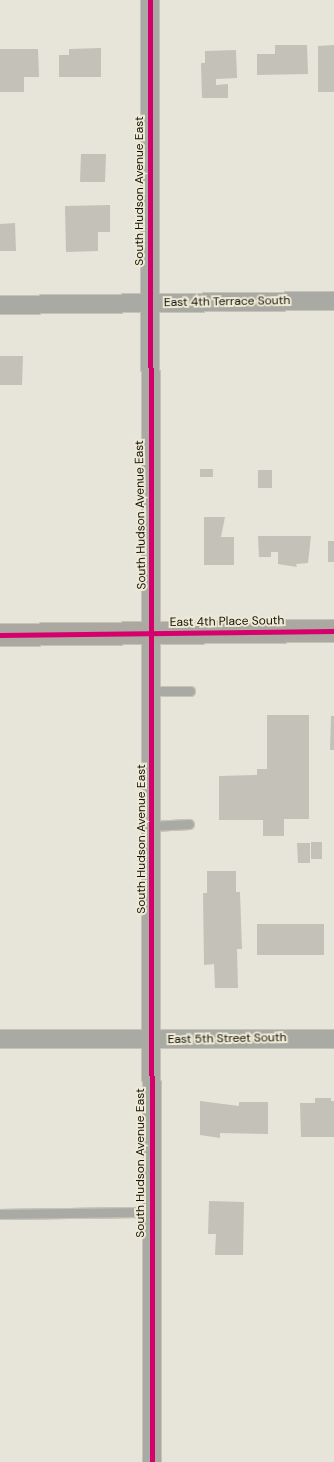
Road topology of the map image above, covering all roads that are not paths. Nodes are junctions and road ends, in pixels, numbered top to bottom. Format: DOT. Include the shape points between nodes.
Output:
graph roads {
  1 [pos="150,0"];
  2 [pos="334,301"];
  3 [pos="149,303"];
  4 [pos="0,305"];
  5 [pos="334,631"];
  6 [pos="152,633"];
  7 [pos="0,635"];
  8 [pos="153,691"];
  9 [pos="190,691"];
  10 [pos="189,824"];
  11 [pos="152,826"];
  12 [pos="334,1038"];
  13 [pos="0,1039"];
  14 [pos="151,1039"];
  15 [pos="151,1212"];
  16 [pos="0,1214"];
  17 [pos="152,1462"];
  1 -- 3 [label="street, South Hudson Avenue East"];
  2 -- 3 [label="street, East 4th Terrace South"];
  3 -- 4 [label="street, East 4th Terrace South"];
  3 -- 6 [label="street, South Hudson Avenue East"];
  5 -- 6 [label="street, East 4th Place South"];
  6 -- 7 [label="street, East 4th Place South"];
  6 -- 8 [label="street, South Hudson Avenue East"];
  8 -- 9 [label="lane"];
  8 -- 11 [label="street, South Hudson Avenue East"];
  10 -- 11 [label="lane"];
  11 -- 14 [label="street, South Hudson Avenue East"];
  12 -- 14 [label="street, East 5th Street South"];
  13 -- 14 [label="street, East 5th Street South"];
  14 -- 15 [label="street, South Hudson Avenue East"];
  15 -- 16 [label="lane"];
  15 -- 17 [label="street, South Hudson Avenue East"];
}
